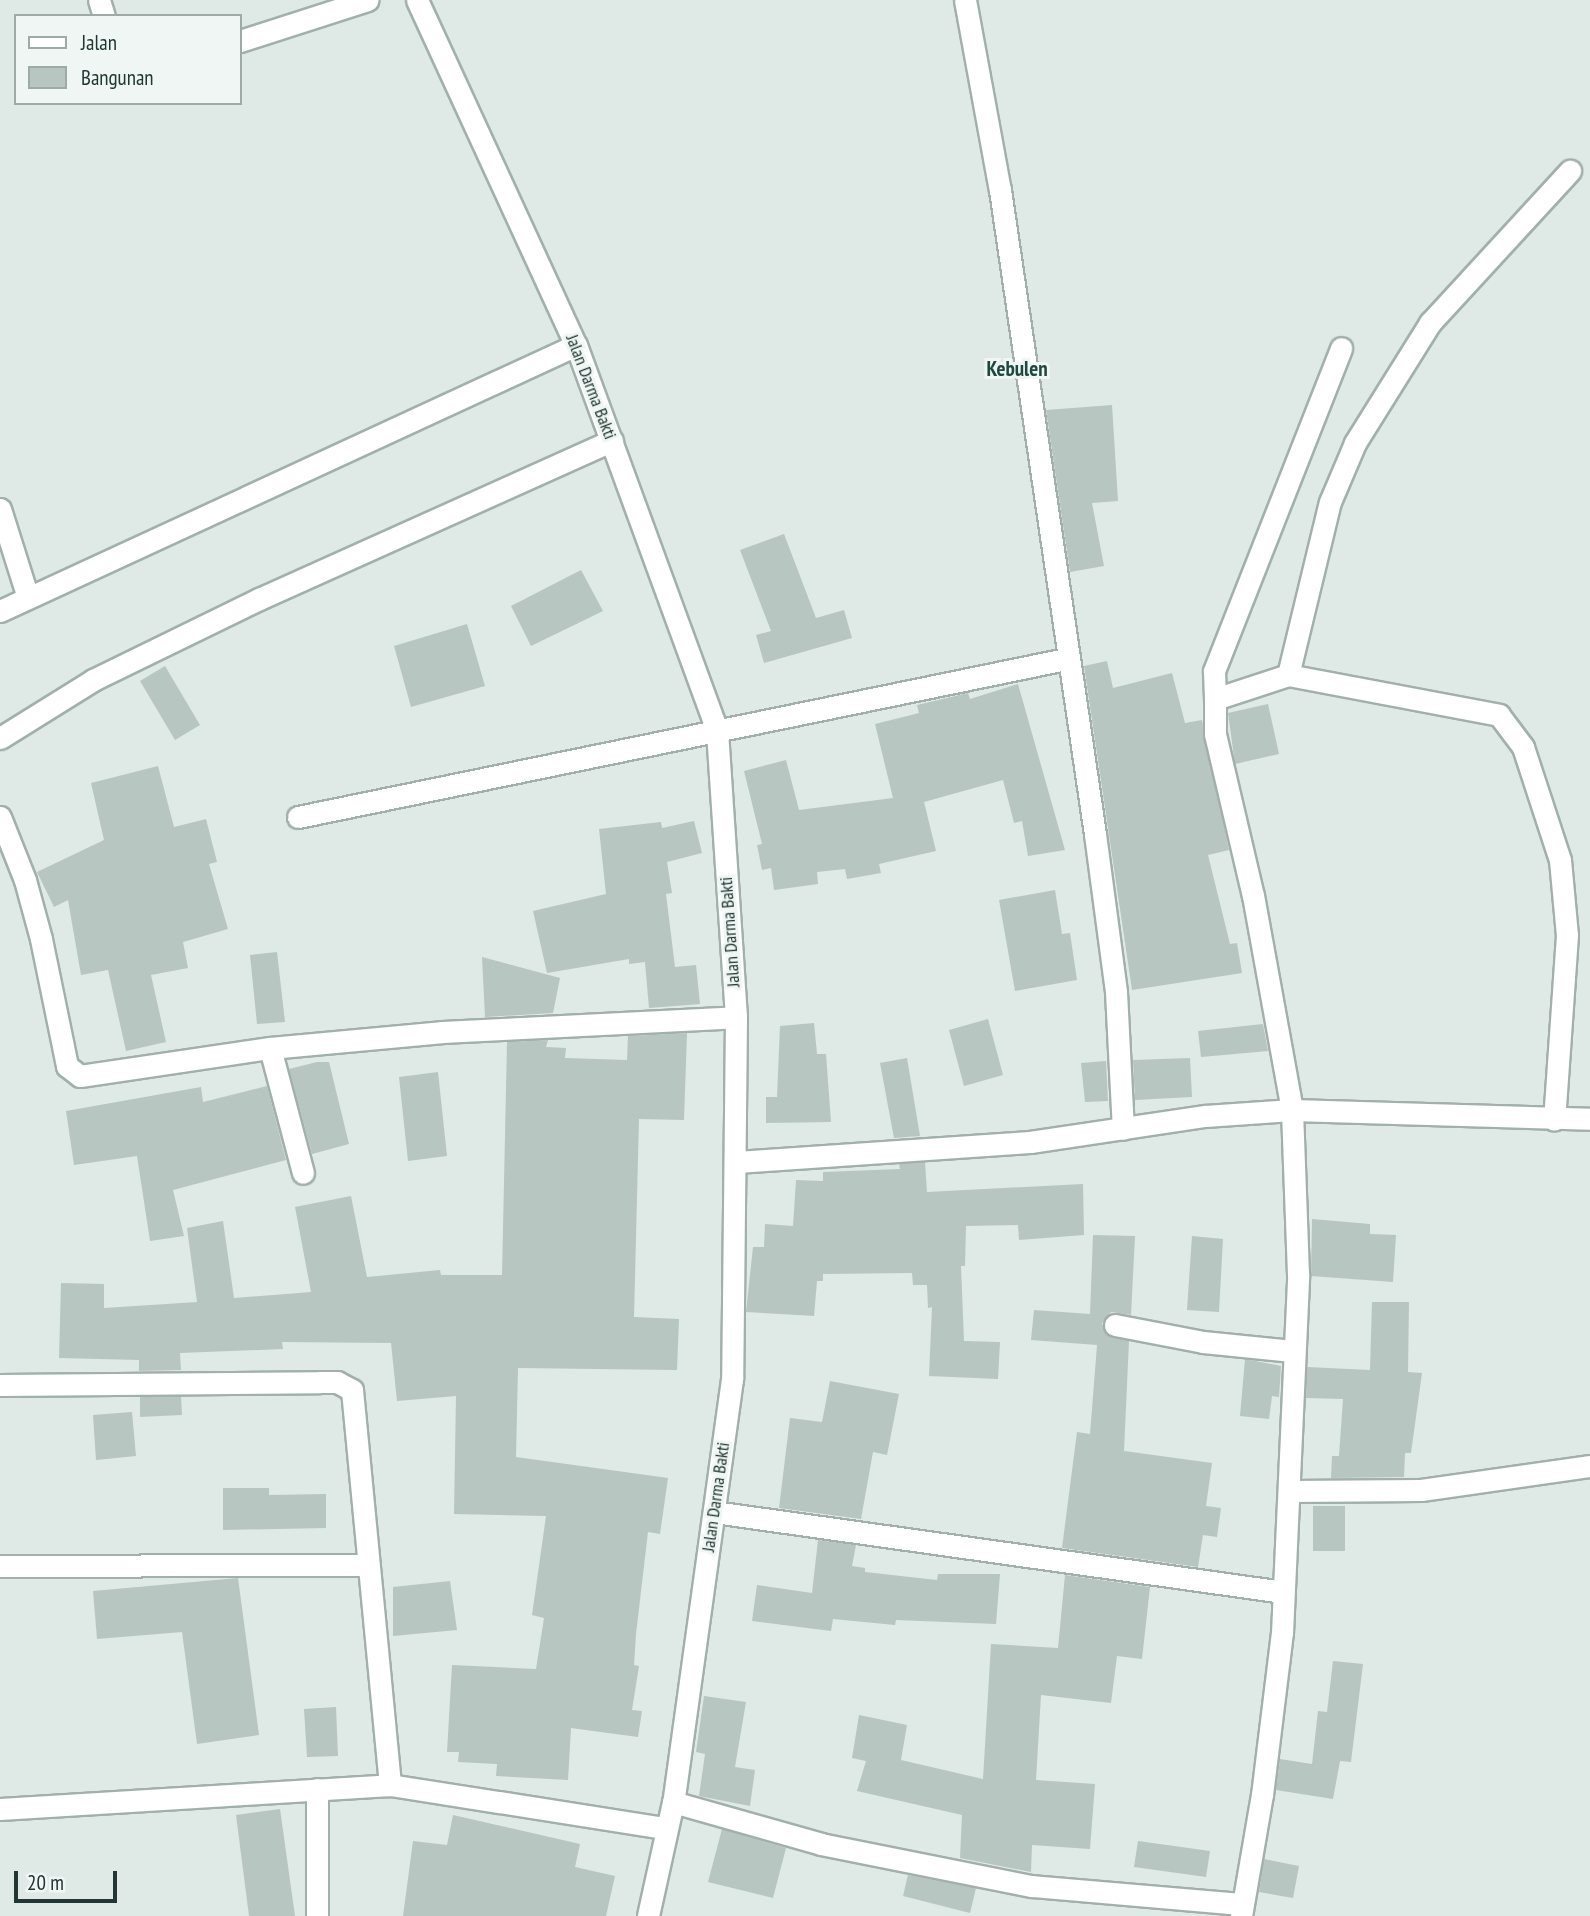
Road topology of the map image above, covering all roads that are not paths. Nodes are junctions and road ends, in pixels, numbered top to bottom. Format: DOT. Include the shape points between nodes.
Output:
graph roads {
  1 [pos="368,0"];
  2 [pos="417,0"];
  3 [pos="965,0"];
  4 [pos="242,40"];
  5 [pos="1570,171"];
  6 [pos="576,345"];
  7 [pos="1341,348"];
  8 [pos="612,440"];
  9 [pos="0,509"];
  10 [pos="28,598"];
  11 [pos="0,611"];
  12 [pos="1066,659"];
  13 [pos="1288,675"];
  14 [pos="1215,699"];
  15 [pos="717,731"];
  16 [pos="0,738"];
  17 [pos="0,817"];
  18 [pos="298,817"];
  19 [pos="736,1017"];
  20 [pos="271,1048"];
  21 [pos="1292,1110"];
  22 [pos="1590,1119"];
  23 [pos="1554,1120"];
  24 [pos="1123,1129"];
  25 [pos="736,1162"];
  26 [pos="303,1173"];
  27 [pos="1115,1325"];
  28 [pos="1293,1351"];
  29 [pos="0,1385"];
  30 [pos="1590,1466"];
  31 [pos="1291,1491"];
  32 [pos="714,1512"];
  33 [pos="368,1565"];
  34 [pos="0,1566"];
  35 [pos="1283,1592"];
  36 [pos="390,1785"];
  37 [pos="317,1789"];
  38 [pos="673,1802"];
  39 [pos="0,1809"];
  40 [pos="664,1828"];
  41 [pos="1242,1910"];
  42 [pos="317,1916"];
  43 [pos="648,1916"];
  1 -- 4 [label="street"];
  2 -- 6 [label="street, Jalan Darma Bakti"];
  3 -- 12 [label="street" via="1000,190"];
  5 -- 13 [label="street" via="1430,323 1361,433 1330,502"];
  6 -- 8 [label="street, Jalan Darma Bakti"];
  6 -- 10 [label="street"];
  7 -- 14 [label="street" via="1214,671"];
  8 -- 15 [label="street, Jalan Darma Bakti"];
  8 -- 16 [label="street" via="247,605 93,680"];
  9 -- 10 [label="street"];
  10 -- 11 [label="street"];
  12 -- 15 [label="street"];
  12 -- 24 [label="street" via="1116,992"];
  13 -- 14 [label="street"];
  13 -- 23 [label="street" via="1499,715 1523,747 1560,860 1567,935"];
  14 -- 21 [label="street" via="1215,734 1253,895"];
  15 -- 18 [label="street"];
  15 -- 19 [label="street, Jalan Darma Bakti"];
  17 -- 20 [label="street" via="41,939 70,1071 89,1075"];
  19 -- 20 [label="street" via="443,1032"];
  19 -- 25 [label="street, Jalan Darma Bakti"];
  20 -- 26 [label="street"];
  21 -- 23 [label="street"];
  21 -- 24 [label="street" via="1205,1115"];
  21 -- 28 [label="street" via="1298,1274"];
  22 -- 23 [label="street"];
  24 -- 25 [label="street" via="1030,1142"];
  25 -- 32 [label="street, Jalan Darma Bakti" via="732,1379"];
  27 -- 28 [label="street" via="1203,1342"];
  28 -- 31 [label="street"];
  29 -- 33 [label="street" via="337,1382 352,1390 357,1413"];
  30 -- 31 [label="street" via="1421,1490"];
  31 -- 35 [label="street"];
  32 -- 35 [label="street"];
  32 -- 38 [label="street, Jalan Darma Bakti"];
  33 -- 34 [label="street"];
  33 -- 36 [label="street"];
  35 -- 41 [label="street" via="1262,1795"];
  36 -- 37 [label="street"];
  36 -- 40 [label="street"];
  37 -- 39 [label="street"];
  37 -- 42 [label="street"];
  38 -- 40 [label="street, Jalan Darma Bakti"];
  38 -- 41 [label="street" via="821,1844 1032,1886"];
  40 -- 43 [label="street, Jalan Darma Bakti"];
}
